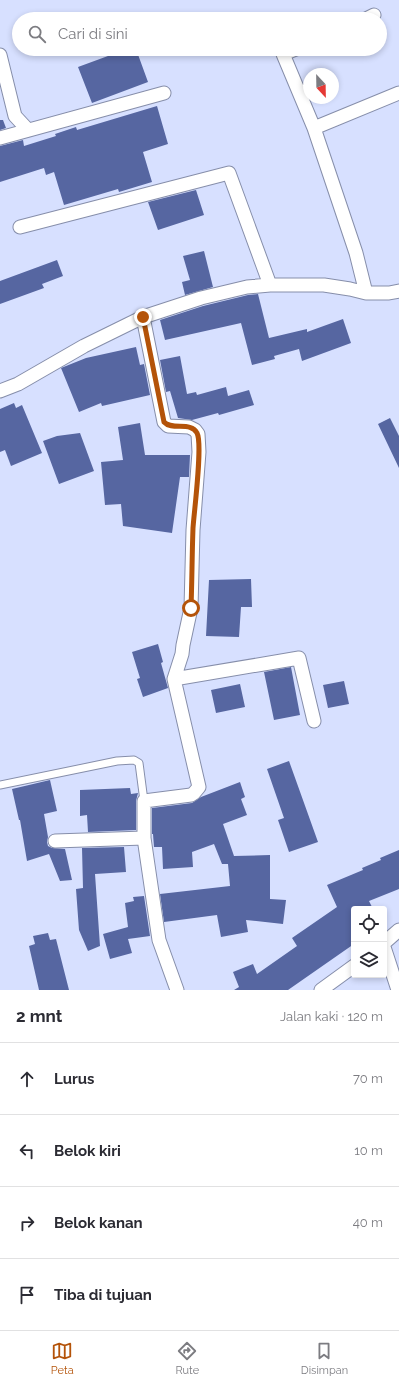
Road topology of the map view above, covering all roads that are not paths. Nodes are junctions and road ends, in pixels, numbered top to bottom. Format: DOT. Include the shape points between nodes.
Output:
graph roads {
  1 [pos="0,55"];
  2 [pos="284,56"];
  3 [pos="164,93"];
  4 [pos="399,93"];
  5 [pos="314,128"];
  6 [pos="28,130"];
  7 [pos="0,138"];
  8 [pos="20,227"];
  9 [pos="270,285"];
  10 [pos="399,291"];
  11 [pos="366,293"];
  12 [pos="143,317"];
  13 [pos="0,391"];
  14 [pos="174,679"];
  15 [pos="314,721"];
  16 [pos="0,785"];
  17 [pos="144,801"];
  18 [pos="144,838"];
  19 [pos="55,841"];
  20 [pos="399,930"];
  21 [pos="385,942"];
  22 [pos="387,957"];
  23 [pos="351,968"];
  24 [pos="177,990"];
  25 [pos="321,990"];
  26 [pos="398,990"];
  1 -- 6 [label="street" via="16,116"];
  2 -- 5 [label="street"];
  3 -- 6 [label="street"];
  4 -- 5 [label="street"];
  5 -- 11 [label="street" via="356,254"];
  6 -- 7 [label="street"];
  8 -- 9 [label="street" via="229,174"];
  9 -- 11 [label="street" via="324,285"];
  9 -- 12 [label="street" via="247,287 201,298"];
  10 -- 11 [label="street"];
  12 -- 13 [label="street" via="90,343 18,384"];
  12 -- 14 [label="street" via="164,422 168,426 195,430 198,434 191,608"];
  14 -- 15 [label="street" via="299,658"];
  14 -- 17 [label="street" via="199,787 191,794"];
  16 -- 17 [label="lane" via="117,761 134,760 139,763"];
  17 -- 18 [label="street"];
  18 -- 19 [label="street"];
  18 -- 24 [label="street" via="159,940"];
  20 -- 21 [label="street"];
  22 -- 26 [label="street"];
  23 -- 25 [label="street"];
}
